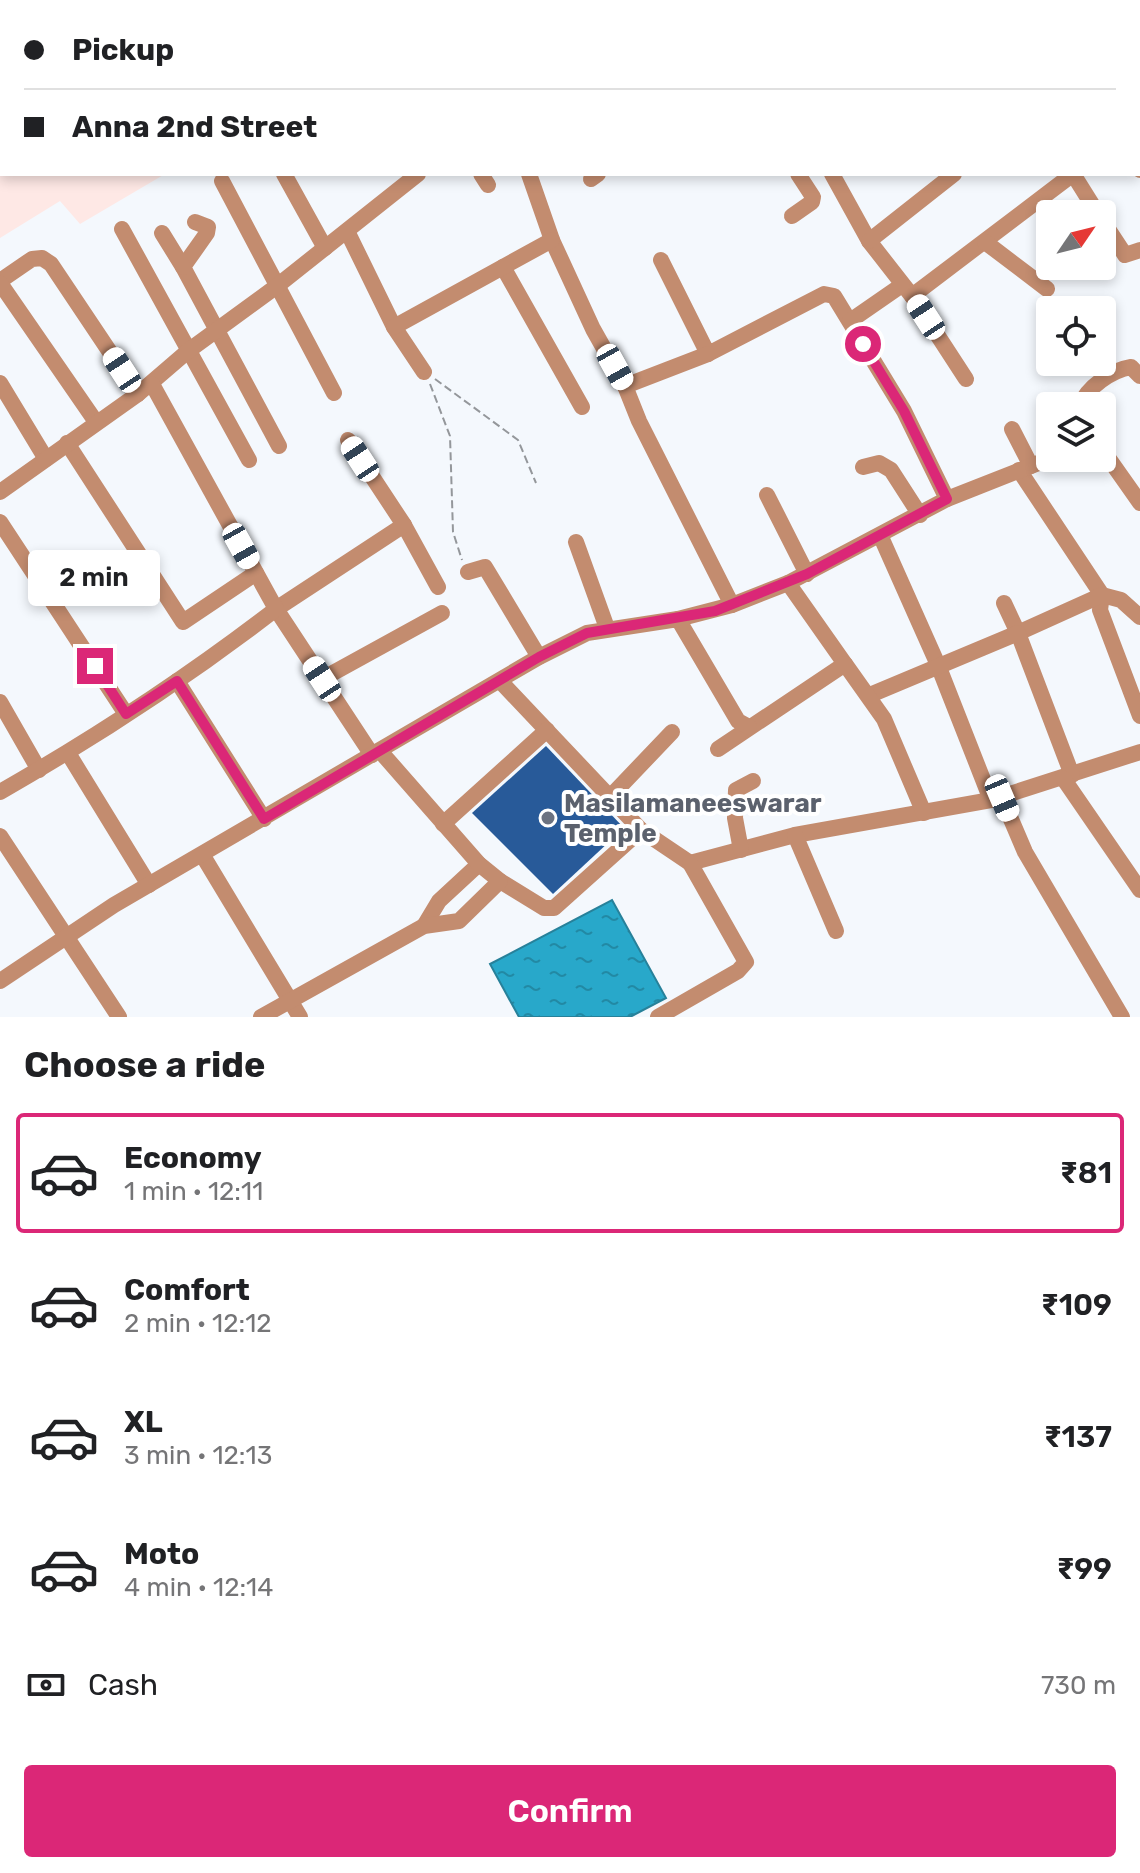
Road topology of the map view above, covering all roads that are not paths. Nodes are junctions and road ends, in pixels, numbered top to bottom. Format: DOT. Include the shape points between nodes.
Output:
graph roads {
  1 [pos="285,176"];
  2 [pos="414,176"];
  3 [pos="530,176"];
  4 [pos="799,176"];
  5 [pos="834,176"];
  6 [pos="951,176"];
  7 [pos="1070,176"];
  8 [pos="1074,176"];
  9 [pos="222,181"];
  10 [pos="1039,200"];
  11 [pos="1089,200"];
  12 [pos="1036,203"];
  13 [pos="792,216"];
  14 [pos="195,222"];
  15 [pos="122,229"];
  16 [pos="347,231"];
  17 [pos="162,233"];
  18 [pos="552,240"];
  19 [pos="869,241"];
  20 [pos="1116,241"];
  21 [pos="985,242"];
  22 [pos="325,248"];
  23 [pos="1140,250"];
  24 [pos="661,260"];
  25 [pos="183,267"];
  26 [pos="503,267"];
  27 [pos="0,282"];
  28 [pos="277,286"];
  29 [pos="1047,289"];
  30 [pos="907,291"];
  31 [pos="850,321"];
  32 [pos="394,327"];
  33 [pos="219,331"];
  34 [pos="188,351"];
  35 [pos="708,354"];
  36 [pos="424,372"];
  37 [pos="1140,376"];
  38 [pos="966,379"];
  39 [pos="0,383"];
  40 [pos="625,386"];
  41 [pos="145,389"];
  42 [pos="1090,392"];
  43 [pos="334,393"];
  44 [pos="582,407"];
  45 [pos="96,422"];
  46 [pos="1012,429"];
  47 [pos="348,440"];
  48 [pos="67,443"];
  49 [pos="279,446"];
  50 [pos="46,459"];
  51 [pos="249,460"];
  52 [pos="1036,464"];
  53 [pos="863,467"];
  54 [pos="1025,468"];
  55 [pos="1116,469"];
  56 [pos="0,492"];
  57 [pos="767,495"];
  58 [pos="947,499"];
  59 [pos="1140,503"];
  60 [pos="920,515"];
  61 [pos="0,522"];
  62 [pos="404,525"];
  63 [pos="881,537"];
  64 [pos="576,542"];
  65 [pos="468,572"];
  66 [pos="256,573"];
  67 [pos="807,574"];
  68 [pos="788,583"];
  69 [pos="438,587"];
  70 [pos="1102,595"];
  71 [pos="1004,603"];
  72 [pos="732,605"];
  73 [pos="276,609"];
  74 [pos="442,613"];
  75 [pos="1140,617"];
  76 [pos="678,619"];
  77 [pos="607,628"];
  78 [pos="1018,633"];
  79 [pos="539,657"];
  80 [pos="845,664"];
  81 [pos="938,665"];
  82 [pos="322,679"];
  83 [pos="177,681"];
  84 [pos="501,682"];
  85 [pos="870,695"];
  86 [pos="0,702"];
  87 [pos="126,714"];
  88 [pos="1140,716"];
  89 [pos="749,727"];
  90 [pos="547,730"];
  91 [pos="672,732"];
  92 [pos="718,749"];
  93 [pos="68,753"];
  94 [pos="376,753"];
  95 [pos="1138,757"];
  96 [pos="39,770"];
  97 [pos="1068,777"];
  98 [pos="753,781"];
  99 [pos="0,792"];
  100 [pos="610,797"];
  101 [pos="996,799"];
  102 [pos="924,813"];
  103 [pos="264,819"];
  104 [pos="443,824"];
  105 [pos="641,830"];
  106 [pos="795,835"];
  107 [pos="0,836"];
  108 [pos="741,850"];
  109 [pos="203,856"];
  110 [pos="690,863"];
  111 [pos="479,864"];
  112 [pos="500,881"];
  113 [pos="149,885"];
  114 [pos="1140,890"];
  115 [pos="424,926"];
  116 [pos="836,931"];
  117 [pos="66,937"];
  118 [pos="0,981"];
  119 [pos="291,1001"];
  120 [pos="119,1017"];
  121 [pos="261,1017"];
  122 [pos="300,1017"];
  123 [pos="658,1017"];
  124 [pos="1122,1017"];
  1 -- 22 [label="street"];
  2 -- 16 [label="street"];
  3 -- 18 [label="street"];
  4 -- 13 [label="street" via="813,197"];
  5 -- 19 [label="street"];
  6 -- 19 [label="street"];
  7 -- 10 [label="street"];
  8 -- 11 [label="street"];
  9 -- 28 [label="street"];
  12 -- 21 [label="street"];
  14 -- 25 [label="street" via="208,227 207,233"];
  15 -- 34 [label="street"];
  16 -- 22 [label="street"];
  16 -- 32 [label="street"];
  17 -- 25 [label="street"];
  18 -- 26 [label="street"];
  18 -- 40 [label="street"];
  19 -- 30 [label="street"];
  20 -- 23 [label="street" via="1125,255"];
  21 -- 29 [label="street"];
  21 -- 30 [label="street"];
  22 -- 28 [label="street"];
  24 -- 35 [label="street"];
  25 -- 33 [label="street"];
  26 -- 32 [label="street"];
  26 -- 44 [label="street"];
  27 -- 41 [label="street" via="32,259 51,264"];
  27 -- 45 [label="street"];
  28 -- 33 [label="street"];
  28 -- 43 [label="street"];
  30 -- 31 [label="street"];
  30 -- 38 [label="street"];
  31 -- 35 [label="street" via="837,299 824,294"];
  31 -- 58 [label="street" via="904,411"];
  32 -- 36 [label="street"];
  33 -- 34 [label="street"];
  33 -- 49 [label="street"];
  34 -- 41 [label="street"];
  34 -- 51 [label="street"];
  35 -- 40 [label="street"];
  37 -- 42 [label="street" via="1131,367 1118,369"];
  39 -- 50 [label="street"];
  40 -- 72 [label="street"];
  41 -- 45 [label="street"];
  41 -- 66 [label="street"];
  45 -- 48 [label="street"];
  46 -- 54 [label="street"];
  47 -- 62 [label="street"];
  48 -- 50 [label="street"];
  48 -- 66 [label="street" via="183,622"];
  50 -- 56 [label="street"];
  52 -- 54 [label="street"];
  53 -- 60 [label="street" via="879,463 891,470"];
  54 -- 58 [label="street"];
  54 -- 70 [label="street"];
  55 -- 59 [label="street"];
  57 -- 67 [label="street"];
  58 -- 60 [label="street"];
  60 -- 63 [label="street"];
  61 -- 87 [label="street"];
  62 -- 69 [label="street"];
  62 -- 73 [label="street"];
  63 -- 67 [label="street"];
  63 -- 81 [label="street"];
  64 -- 77 [label="street"];
  65 -- 79 [label="street" via="485,567"];
  66 -- 73 [label="street"];
  67 -- 68 [label="street"];
  68 -- 72 [label="street"];
  68 -- 80 [label="street"];
  70 -- 75 [label="street" via="1121,600"];
  70 -- 78 [label="street"];
  70 -- 88 [label="street" via="1100,610"];
  71 -- 78 [label="street"];
  72 -- 76 [label="street"];
  73 -- 82 [label="street"];
  73 -- 83 [label="street"];
  74 -- 82 [label="street"];
  76 -- 77 [label="street"];
  76 -- 89 [label="street" via="738,721"];
  77 -- 79 [label="street"];
  78 -- 81 [label="street"];
  78 -- 97 [label="street"];
  79 -- 84 [label="street"];
  80 -- 85 [label="street"];
  80 -- 89 [label="street"];
  81 -- 85 [label="street"];
  81 -- 101 [label="street"];
  82 -- 94 [label="street"];
  83 -- 87 [label="street"];
  83 -- 103 [label="street"];
  84 -- 90 [label="street"];
  84 -- 94 [label="street"];
  85 -- 102 [label="street"];
  86 -- 96 [label="street"];
  87 -- 93 [label="street"];
  89 -- 92 [label="street"];
  90 -- 100 [label="street"];
  90 -- 104 [label="street"];
  91 -- 100 [label="street"];
  93 -- 96 [label="street"];
  93 -- 113 [label="street"];
  94 -- 103 [label="street"];
  94 -- 104 [label="street"];
  95 -- 97 [label="street"];
  96 -- 99 [label="street"];
  97 -- 101 [label="street"];
  97 -- 114 [label="street"];
  98 -- 108 [label="street" via="736,790"];
  100 -- 105 [label="street"];
  101 -- 102 [label="street"];
  101 -- 124 [label="street"];
  102 -- 106 [label="street"];
  103 -- 109 [label="street"];
  104 -- 111 [label="street"];
  105 -- 110 [label="street"];
  105 -- 112 [label="street" via="554,908 544,908"];
  106 -- 108 [label="street"];
  106 -- 116 [label="street"];
  107 -- 117 [label="street"];
  108 -- 110 [label="street"];
  109 -- 113 [label="street"];
  109 -- 119 [label="street"];
  110 -- 123 [label="street" via="746,962"];
  111 -- 112 [label="street"];
  111 -- 115 [label="street" via="439,901"];
  112 -- 115 [label="street" via="459,921"];
  113 -- 117 [label="street"];
  115 -- 119 [label="street"];
  117 -- 118 [label="street"];
  117 -- 120 [label="street"];
  119 -- 121 [label="street"];
  119 -- 122 [label="street"];
}
